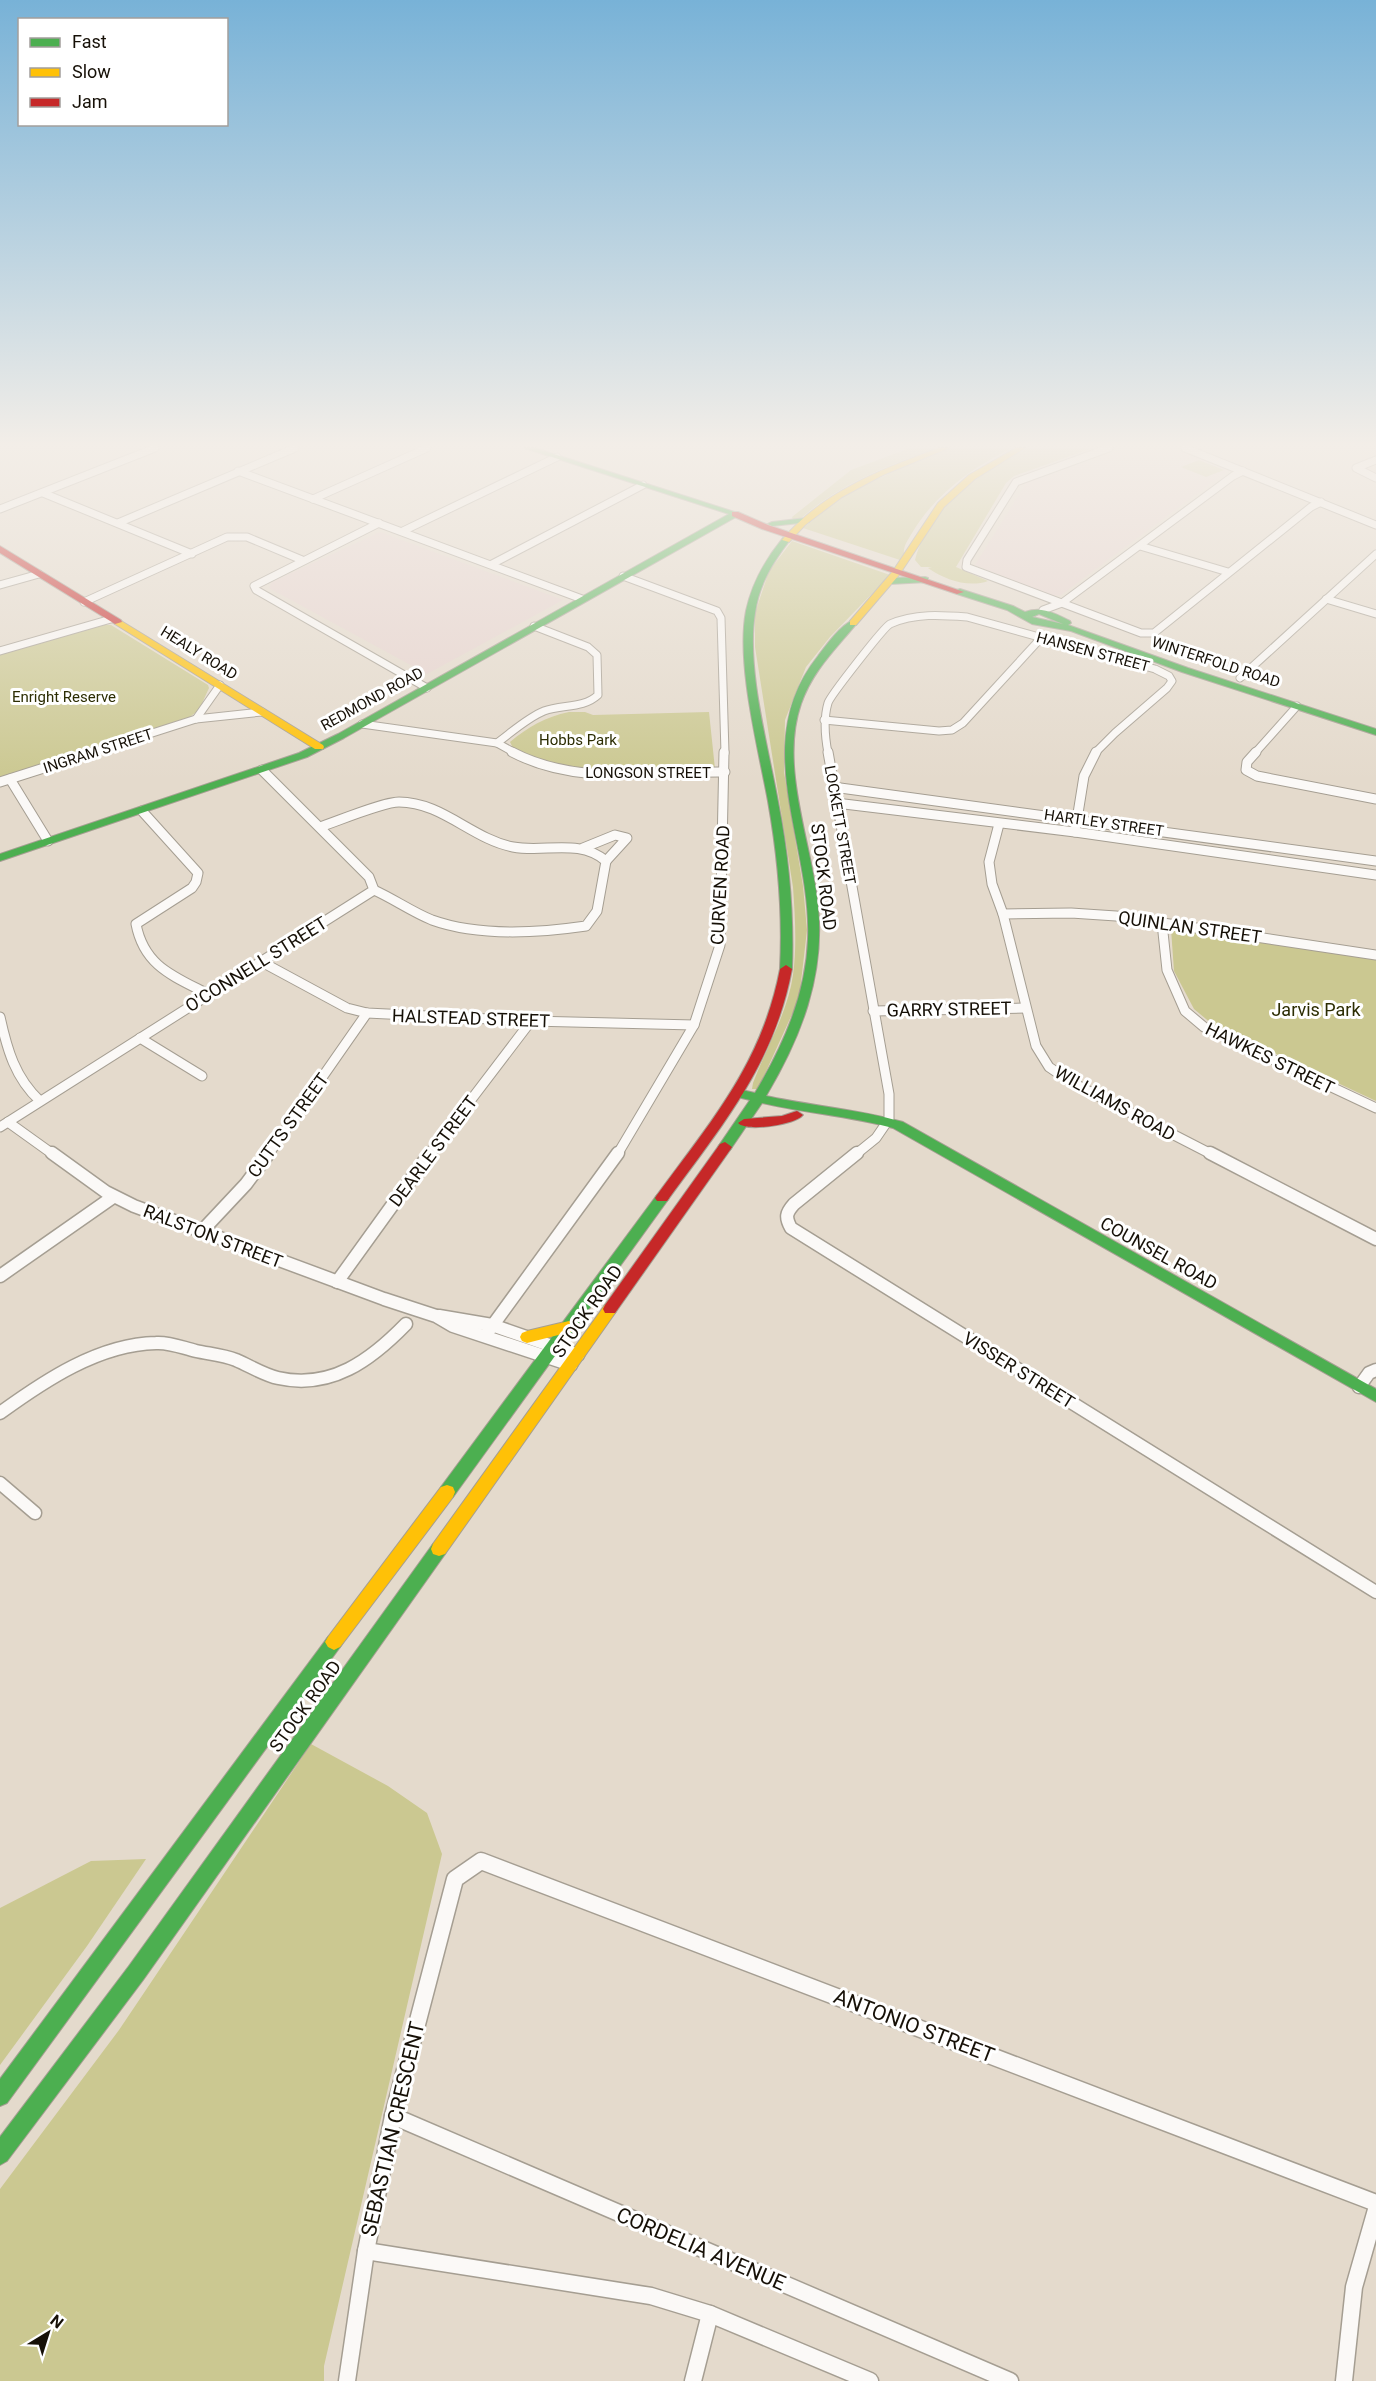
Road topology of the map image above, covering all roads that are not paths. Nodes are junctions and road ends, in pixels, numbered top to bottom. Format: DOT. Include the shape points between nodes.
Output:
graph roads {
  1 [pos="16,559"];
  2 [pos="180,559"];
  3 [pos="479,559"];
  4 [pos="501,559"];
  5 [pos="654,559"];
  6 [pos="772,559"];
  7 [pos="865,559"];
  8 [pos="905,559"];
  9 [pos="968,559"];
  10 [pos="1122,559"];
  11 [pos="1184,559"];
  12 [pos="1244,559"];
  13 [pos="1370,559"];
  14 [pos="303,560"];
  15 [pos="492,564"];
  16 [pos="899,569"];
  17 [pos="1228,572"];
  18 [pos="39,574"];
  19 [pos="623,576"];
  20 [pos="925,578"];
  21 [pos="0,585"];
  22 [pos="582,599"];
  23 [pos="1326,599"];
  24 [pos="84,602"];
  25 [pos="1046,614"];
  26 [pos="1376,614"];
  27 [pos="967,617"];
  28 [pos="111,619"];
  29 [pos="534,626"];
  30 [pos="1041,638"];
  31 [pos="0,651"];
  32 [pos="1142,656"];
  33 [pos="1240,678"];
  34 [pos="220,686"];
  35 [pos="427,688"];
  36 [pos="1297,706"];
  37 [pos="261,712"];
  38 [pos="196,719"];
  39 [pos="824,720"];
  40 [pos="1376,722"];
  41 [pos="362,724"];
  42 [pos="1376,732"];
  43 [pos="497,743"];
  44 [pos="320,747"];
  45 [pos="262,770"];
  46 [pos="724,772"];
  47 [pos="10,779"];
  48 [pos="0,782"];
  49 [pos="832,787"];
  50 [pos="1376,799"];
  51 [pos="836,803"];
  52 [pos="142,811"];
  53 [pos="1076,820"];
  54 [pos="999,824"];
  55 [pos="320,827"];
  56 [pos="1075,832"];
  57 [pos="48,841"];
  58 [pos="583,848"];
  59 [pos="0,858"];
  60 [pos="606,861"];
  61 [pos="1376,861"];
  62 [pos="1376,875"];
  63 [pos="374,890"];
  64 [pos="1003,914"];
  65 [pos="1162,923"];
  66 [pos="1376,955"];
  67 [pos="260,961"];
  68 [pos="208,994"];
  69 [pos="1025,1008"];
  70 [pos="873,1011"];
  71 [pos="368,1013"];
  72 [pos="0,1017"];
  73 [pos="531,1021"];
  74 [pos="694,1024"];
  75 [pos="140,1038"];
  76 [pos="202,1076"];
  77 [pos="735,1097"];
  78 [pos="40,1101"];
  79 [pos="758,1103"];
  80 [pos="1376,1108"];
  81 [pos="797,1115"];
  82 [pos="744,1123"];
  83 [pos="4,1125"];
  84 [pos="885,1125"];
  85 [pos="113,1197"];
  86 [pos="201,1232"];
  87 [pos="1376,1239"];
  88 [pos="0,1276"];
  89 [pos="337,1282"];
  90 [pos="406,1324"];
  91 [pos="568,1327"];
  92 [pos="489,1331"];
  93 [pos="527,1337"];
  94 [pos="551,1351"];
  95 [pos="574,1360"];
  96 [pos="1376,1370"];
  97 [pos="1370,1389"];
  98 [pos="0,1413"];
  99 [pos="0,1483"];
  100 [pos="35,1513"];
  101 [pos="1376,1592"];
  102 [pos="455,1879"];
  103 [pos="0,2096"];
  104 [pos="393,2116"];
  105 [pos="0,2154"];
  106 [pos="1376,2203"];
  107 [pos="1376,2210"];
  108 [pos="366,2251"];
  109 [pos="710,2314"];
  110 [pos="347,2381"];
  111 [pos="693,2381"];
  112 [pos="870,2381"];
  113 [pos="1010,2381"];
  114 [pos="1344,2381"];
  1 -- 18 [label="main road, HEALY ROAD"];
  2 -- 24 [label="street"];
  3 -- 15 [label="street"];
  4 -- 15 [label="street"];
  5 -- 19 [label="main road, REDMOND ROAD"];
  6 -- 77 [label="main road, STOCK ROAD" via="754,593 748,619 748,646 787,896 787,962 771,1025"];
  7 -- 16 [label="main road"];
  8 -- 16 [label="main road, STOCK ROAD"];
  9 -- 25 [label="street" via="966,567 971,571"];
  10 -- 25 [label="street"];
  11 -- 17 [label="street"];
  12 -- 17 [label="street"];
  13 -- 23 [label="street"];
  14 -- 35 [label="street" via="259,581 254,586 256,590"];
  15 -- 22 [label="street"];
  16 -- 20 [label="main road"];
  16 -- 20 [label="main road"];
  16 -- 79 [label="main road, STOCK ROAD" via="824,652 795,708 790,758 814,913 813,957 796,1029"];
  17 -- 25 [label="street" via="1154,633"];
  18 -- 21 [label="street"];
  18 -- 24 [label="main road, HEALY ROAD"];
  19 -- 22 [label="main road, REDMOND ROAD"];
  19 -- 46 [label="street, CURVEN ROAD" via="711,609 721,618"];
  20 -- 25 [label="main road, WINTERFOLD ROAD"];
  22 -- 29 [label="main road, REDMOND ROAD"];
  23 -- 26 [label="street"];
  23 -- 33 [label="street"];
  24 -- 28 [label="main road, HEALY ROAD"];
  25 -- 32 [label="main road, WINTERFOLD ROAD"];
  27 -- 30 [label="street, HANSEN STREET"];
  27 -- 39 [label="street, LOCKETT STREET" via="912,617 887,626 828,701"];
  28 -- 31 [label="street"];
  28 -- 34 [label="main road, HEALY ROAD"];
  29 -- 35 [label="main road, REDMOND ROAD"];
  29 -- 43 [label="street" via="588,647 597,655 598,694 583,705 541,713"];
  30 -- 32 [label="street, HANSEN STREET"];
  30 -- 39 [label="street" via="963,723 952,730"];
  32 -- 33 [label="main road, WINTERFOLD ROAD"];
  32 -- 36 [label="main road, WINTERFOLD ROAD"];
  32 -- 53 [label="street, HANSEN STREET" via="1172,681 1091,759"];
  33 -- 40 [label="main road, WINTERFOLD ROAD"];
  34 -- 37 [label="main road, HEALY ROAD"];
  34 -- 38 [label="street"];
  35 -- 41 [label="main road, REDMOND ROAD"];
  36 -- 42 [label="main road, WINTERFOLD ROAD"];
  36 -- 50 [label="street" via="1247,762 1246,770 1257,776"];
  37 -- 38 [label="street, INGRAM STREET"];
  37 -- 44 [label="main road, HEALY ROAD"];
  38 -- 47 [label="street, INGRAM STREET"];
  39 -- 49 [label="street, LOCKETT STREET"];
  41 -- 43 [label="street, LONGSON STREET"];
  41 -- 44 [label="main road, REDMOND ROAD"];
  43 -- 46 [label="street, LONGSON STREET" via="555,769 579,774"];
  44 -- 45 [label="main road, REDMOND ROAD"];
  45 -- 52 [label="main road, REDMOND ROAD"];
  45 -- 55 [label="street"];
  46 -- 74 [label="street, CURVEN ROAD" via="720,945"];
  47 -- 48 [label="street, INGRAM STREET"];
  47 -- 57 [label="street"];
  49 -- 51 [label="street, LOCKETT STREET"];
  49 -- 53 [label="street, HARTLEY STREET"];
  51 -- 54 [label="street, HARTLEY STREET"];
  51 -- 70 [label="street, LOCKETT STREET"];
  52 -- 57 [label="main road, REDMOND ROAD"];
  52 -- 68 [label="street" via="198,873 197,882 188,890 136,924 145,955"];
  53 -- 56 [label="street, HANSEN STREET"];
  53 -- 61 [label="street, HARTLEY STREET"];
  54 -- 56 [label="street, HARTLEY STREET"];
  54 -- 64 [label="street, WILLIAMS ROAD" via="989,862"];
  55 -- 58 [label="street" via="396,802 408,802 511,846"];
  55 -- 63 [label="street" via="369,877"];
  56 -- 62 [label="street, HARTLEY STREET"];
  57 -- 59 [label="main road, REDMOND ROAD"];
  58 -- 60 [label="street" via="601,854"];
  58 -- 60 [label="street" via="615,835 627,838"];
  60 -- 63 [label="street" via="592,918 586,926 556,931 459,927 432,919"];
  63 -- 67 [label="street, O'CONNELL STREET"];
  64 -- 65 [label="street, QUINLAN STREET" via="1071,913"];
  64 -- 69 [label="street, WILLIAMS ROAD"];
  65 -- 66 [label="street, QUINLAN STREET"];
  65 -- 80 [label="street, HAWKES STREET" via="1167,970 1185,1011 1204,1027"];
  67 -- 68 [label="street, O'CONNELL STREET"];
  67 -- 71 [label="street, HALSTEAD STREET" via="347,1008"];
  68 -- 75 [label="street, O'CONNELL STREET"];
  69 -- 70 [label="street, GARRY STREET"];
  69 -- 87 [label="street, WILLIAMS ROAD" via="1036,1046 1048,1067"];
  70 -- 84 [label="street, LOCKETT STREET" via="889,1094 890,1113"];
  71 -- 73 [label="street, HALSTEAD STREET"];
  71 -- 86 [label="street, CUTTS STREET" via="267,1157"];
  72 -- 78 [label="street" via="16,1074"];
  73 -- 74 [label="street, HALSTEAD STREET"];
  73 -- 89 [label="street, DEARLE STREET"];
  74 -- 92 [label="street, CURVEN ROAD" via="626,1142"];
  75 -- 76 [label="street"];
  75 -- 78 [label="street, O'CONNELL STREET"];
  77 -- 79 [label="main road, COUNSEL ROAD"];
  77 -- 91 [label="main road, STOCK ROAD"];
  78 -- 83 [label="street, O'CONNELL STREET"];
  79 -- 81 [label="main road, COUNSEL ROAD"];
  79 -- 82 [label="main road, STOCK ROAD"];
  79 -- 84 [label="main road, COUNSEL ROAD"];
  81 -- 82 [label="main road"];
  81 -- 84 [label="main road, COUNSEL ROAD"];
  82 -- 95 [label="main road, STOCK ROAD"];
  83 -- 85 [label="street, RALSTON STREET"];
  84 -- 97 [label="main road, COUNSEL ROAD" via="925,1142"];
  84 -- 101 [label="street, VISSER STREET" via="869,1145 794,1204 786,1219 791,1228"];
  85 -- 86 [label="street, RALSTON STREET"];
  85 -- 88 [label="street"];
  86 -- 89 [label="street, RALSTON STREET"];
  89 -- 92 [label="street, RALSTON STREET" via="436,1316 453,1326"];
  90 -- 98 [label="street" via="355,1369 307,1382 278,1377 231,1358 154,1342 104,1354 53,1378"];
  91 -- 93 [label="main road"];
  91 -- 94 [label="main road, STOCK ROAD"];
  92 -- 93 [label="street, RALSTON STREET"];
  92 -- 94 [label="street, RALSTON STREET"];
  93 -- 94 [label="street, RALSTON STREET"];
  94 -- 95 [label="street, RALSTON STREET"];
  94 -- 103 [label="main road, STOCK ROAD"];
  95 -- 105 [label="main road, STOCK ROAD" via="136,1973"];
  96 -- 97 [label="street" via="1369,1373"];
  99 -- 100 [label="street"];
  102 -- 104 [label="street, SEBASTIAN CRESCENT"];
  102 -- 106 [label="street, ANTONIO STREET" via="481,1861"];
  104 -- 108 [label="street, SEBASTIAN CRESCENT"];
  104 -- 113 [label="street, CORDELIA AVENUE"];
  107 -- 114 [label="street" via="1354,2287"];
  108 -- 109 [label="street" via="651,2296"];
  108 -- 110 [label="street, SEBASTIAN CRESCENT"];
  109 -- 111 [label="street"];
  109 -- 112 [label="street"];
}
